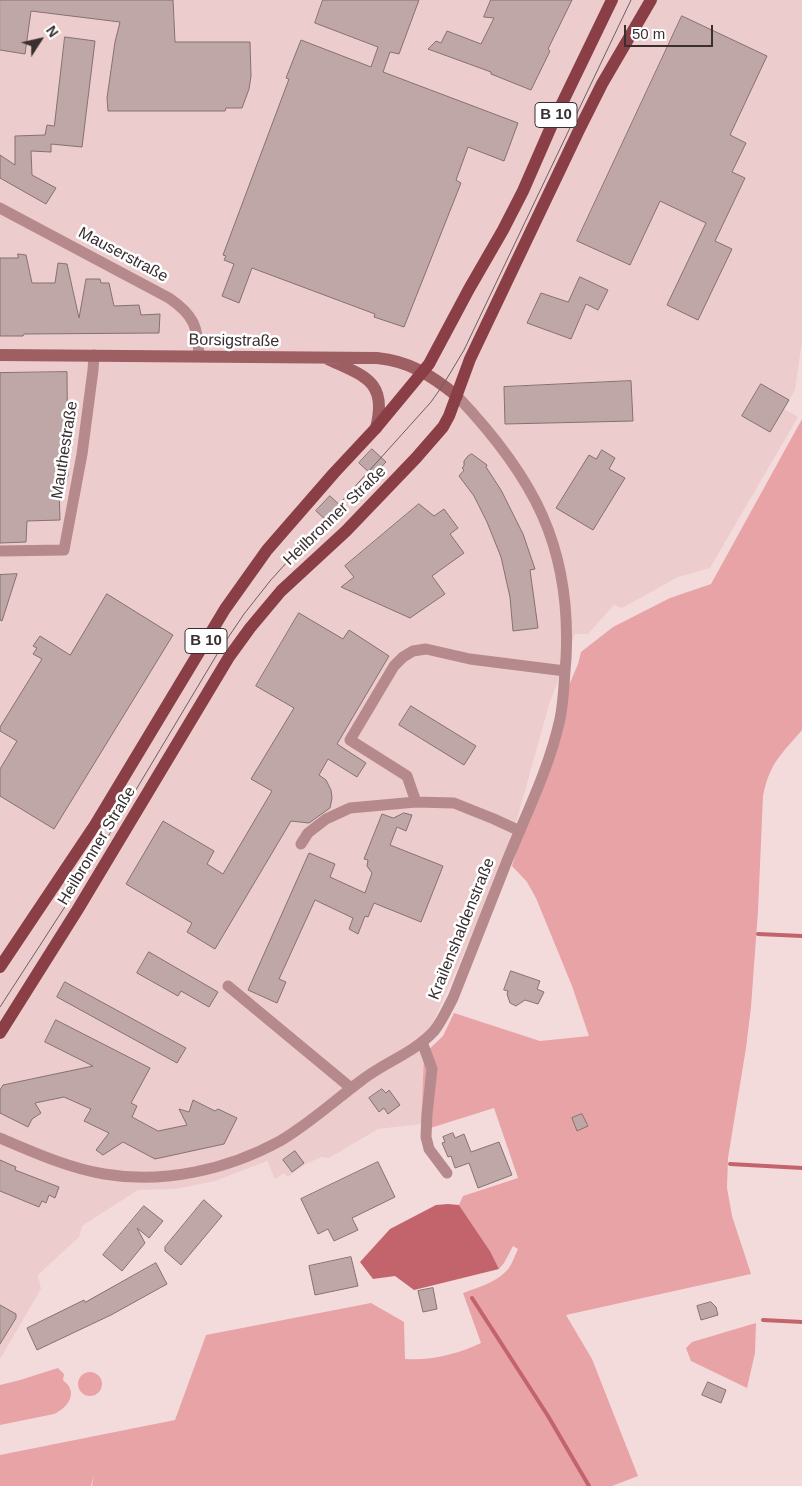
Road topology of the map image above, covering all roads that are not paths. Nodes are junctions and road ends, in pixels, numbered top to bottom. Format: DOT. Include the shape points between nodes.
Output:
graph roads {
  1 [pos="612,0"];
  2 [pos="651,0"];
  3 [pos="0,208"];
  4 [pos="0,355"];
  5 [pos="94,355"];
  6 [pos="199,356"];
  7 [pos="326,358"];
  8 [pos="424,371"];
  9 [pos="457,396"];
  10 [pos="376,428"];
  11 [pos="0,551"];
  12 [pos="565,671"];
  13 [pos="416,802"];
  14 [pos="520,831"];
  15 [pos="302,844"];
  16 [pos="0,967"];
  17 [pos="228,986"];
  18 [pos="0,1033"];
  19 [pos="422,1042"];
  20 [pos="351,1088"];
  21 [pos="0,1138"];
  22 [pos="447,1173"];
  1 -- 8 [label="main road, Heilbronner Straße / B 10" via="511,214"];
  2 -- 9 [label="main road, Heilbronner Straße / B 10" via="579,130 470,359"];
  3 -- 6 [label="street, Mauserstraße" via="182,307 197,330"];
  4 -- 5 [label="main road, Borsigstraße"];
  5 -- 6 [label="main road, Borsigstraße"];
  5 -- 11 [label="street, Mauthestraße" via="82,454 64,550"];
  6 -- 7 [label="main road, Borsigstraße"];
  7 -- 8 [label="main road, Borsigstraße" via="388,359"];
  7 -- 10 [label="main road" via="374,386 380,406"];
  8 -- 9 [label="main road, Borsigstraße"];
  8 -- 10 [label="main road, Heilbronner Straße / B 10"];
  9 -- 12 [label="street, Krailenshaldenstraße" via="497,439 537,502 547,524 565,600"];
  9 -- 18 [label="main road, Heilbronner Straße / B 10" via="437,435 346,531 280,591 250,628"];
  10 -- 16 [label="main road, Heilbronner Straße / B 10" via="267,550 225,609 95,825"];
  12 -- 13 [label="street" via="470,659 426,649 403,657 394,666 350,740 407,776"];
  12 -- 14 [label="street, Krailenshaldenstraße" via="560,719 543,775"];
  13 -- 14 [label="street" via="454,803"];
  13 -- 15 [label="street" via="350,808 326,819 308,833"];
  14 -- 19 [label="street, Krailenshaldenstraße" via="453,998 435,1029"];
  17 -- 20 [label="street"];
  19 -- 20 [label="street, Krailenshaldenstraße"];
  19 -- 22 [label="street" via="432,1069 426,1137 429,1149"];
  20 -- 21 [label="street, Krailenshaldenstraße" via="297,1130 263,1150 228,1164 190,1173 143,1177 102,1174"];
}
